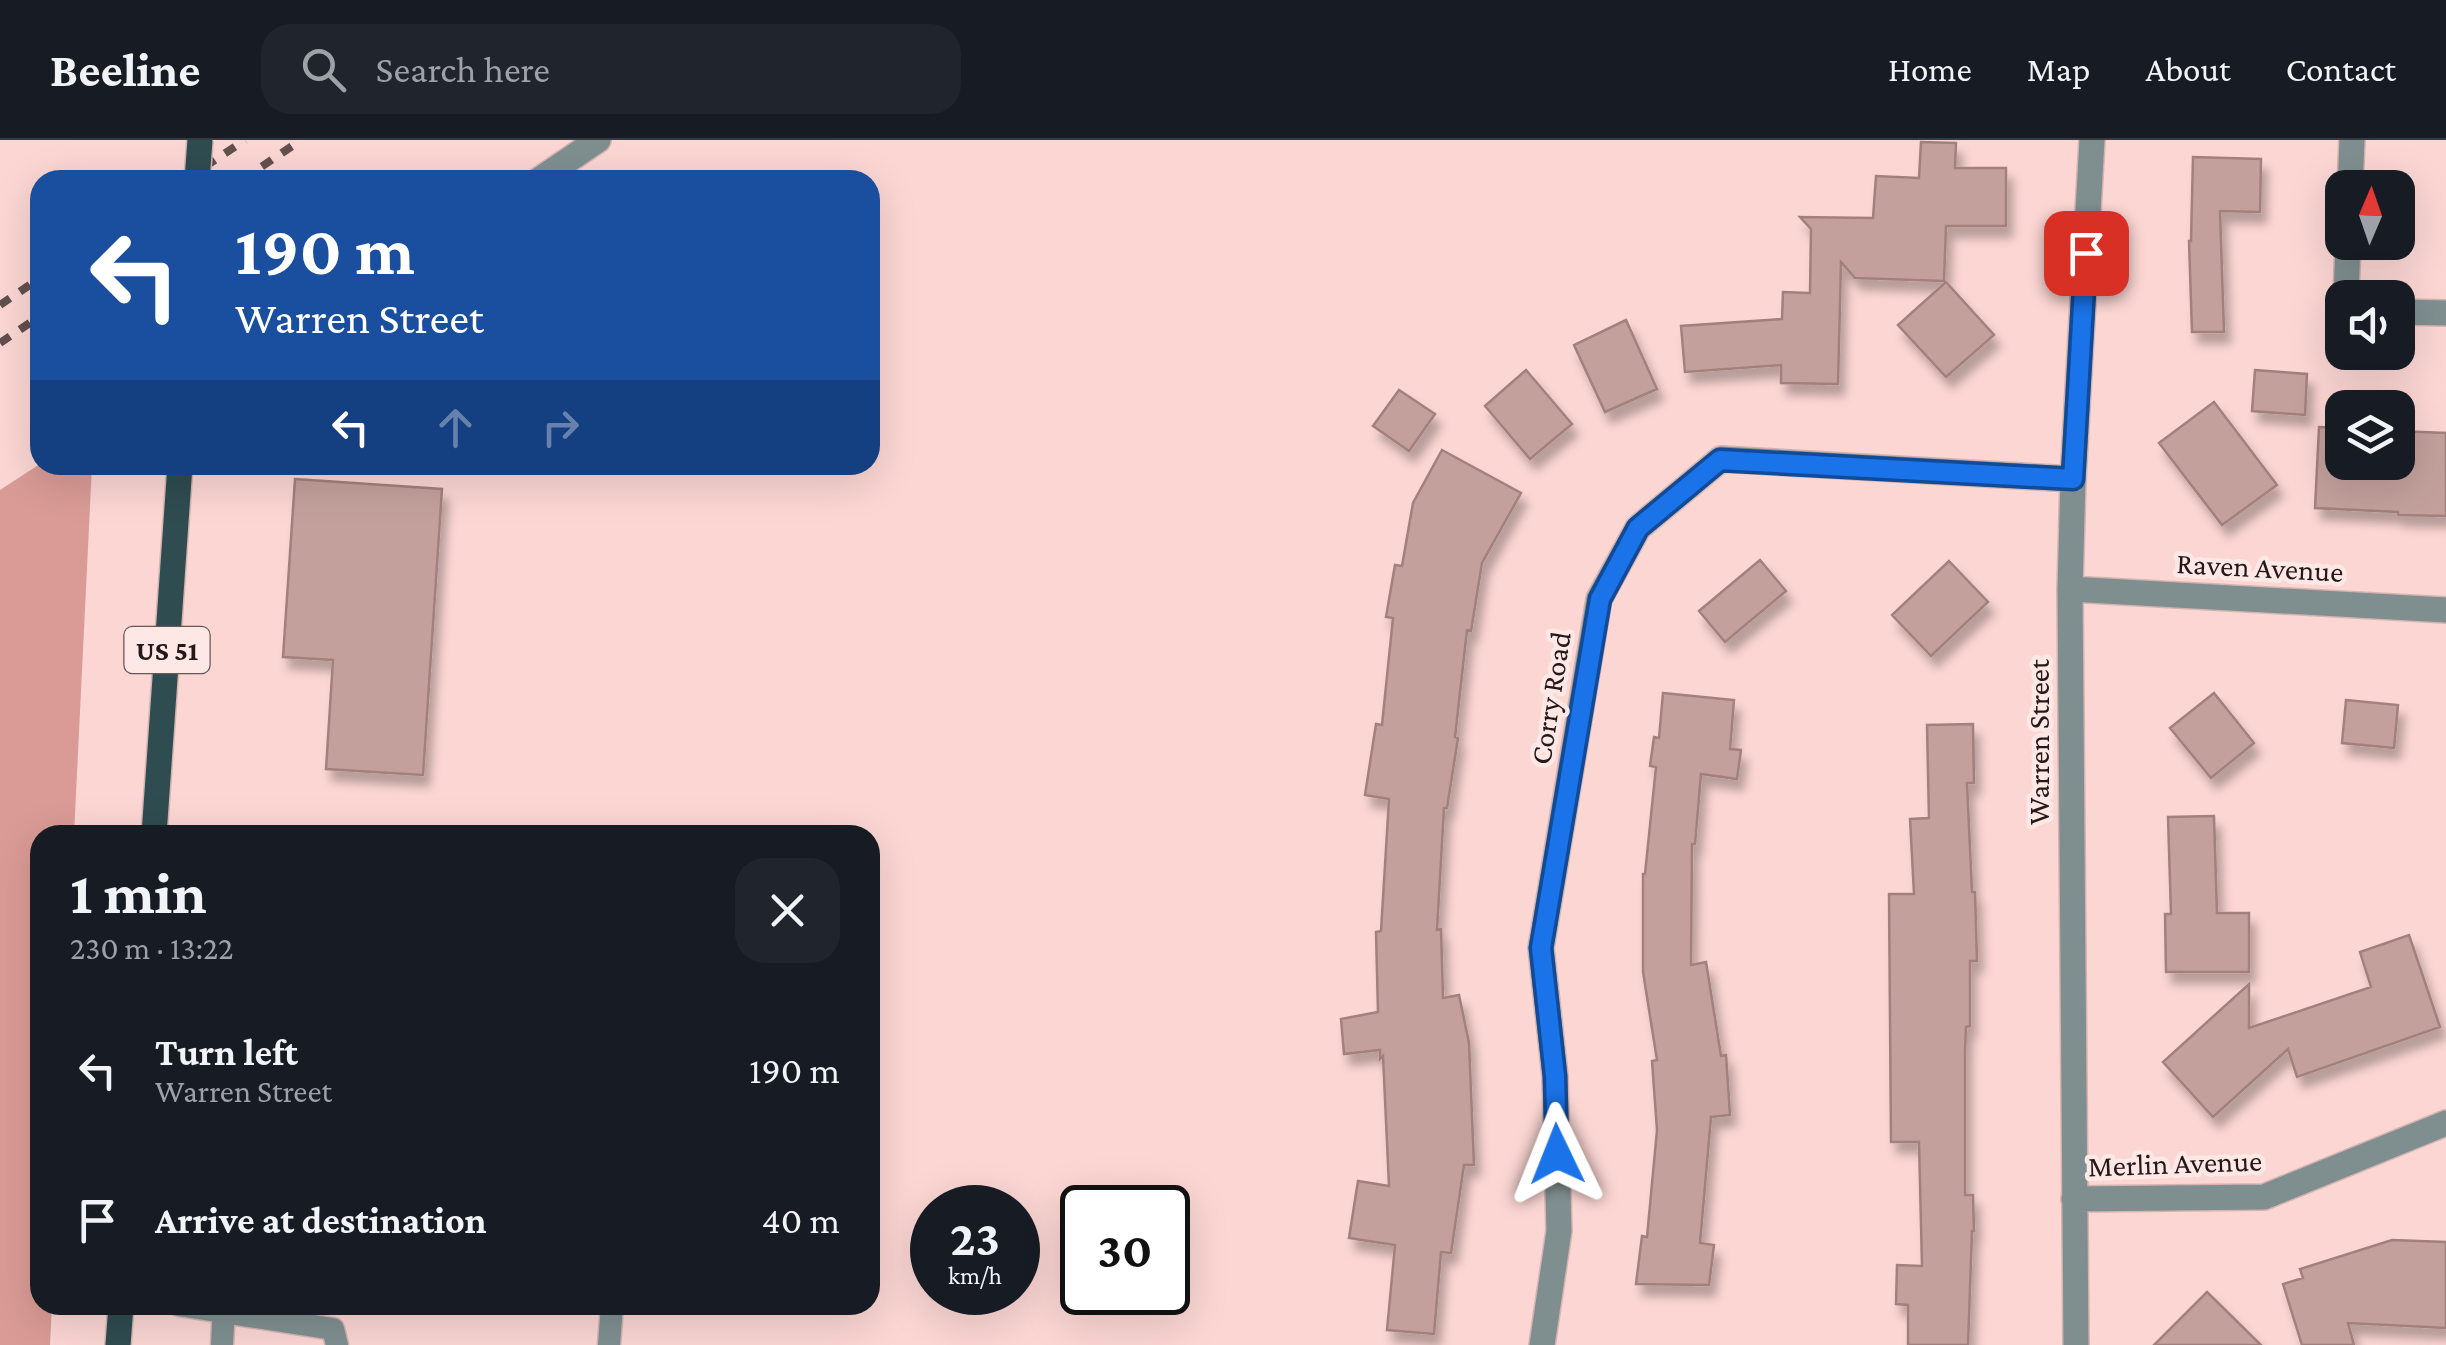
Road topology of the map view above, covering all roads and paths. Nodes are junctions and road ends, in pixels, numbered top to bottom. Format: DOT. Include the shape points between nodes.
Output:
graph roads {
  1 [pos="200,140"];
  2 [pos="598,140"];
  3 [pos="2092,140"];
  4 [pos="2352,140"];
  5 [pos="198,170"];
  6 [pos="554,170"];
  7 [pos="2351,170"];
  8 [pos="2415,312"];
  9 [pos="2446,313"];
  10 [pos="179,475"];
  11 [pos="2073,479"];
  12 [pos="2070,589"];
  13 [pos="2446,610"];
  14 [pos="155,825"];
  15 [pos="2446,1123"];
  16 [pos="2074,1199"];
  17 [pos="120,1315"];
  18 [pos="224,1315"];
  19 [pos="260,1315"];
  20 [pos="611,1315"];
  21 [pos="118,1345"];
  22 [pos="222,1345"];
  23 [pos="337,1345"];
  24 [pos="609,1345"];
  25 [pos="1542,1345"];
  26 [pos="2076,1345"];
  1 -- 5 [label="main road, bridge"];
  2 -- 6 [label="street"];
  3 -- 11 [label="street, Warren Street"];
  4 -- 7 [label="street"];
  8 -- 9 [label="street"];
  10 -- 14 [label="main road, US 51"];
  11 -- 12 [label="street, Warren Street"];
  11 -- 25 [label="street, Corry Road" via="1720,460 1638,528 1600,599 1541,948 1555,1076 1559,1231"];
  12 -- 13 [label="street, Raven Avenue"];
  12 -- 16 [label="street, Warren Street"];
  15 -- 16 [label="street, Merlin Avenue" via="2264,1197"];
  16 -- 26 [label="street, Warren Street"];
  17 -- 21 [label="main road"];
  18 -- 22 [label="lane"];
  19 -- 23 [label="lane" via="333,1329"];
  20 -- 24 [label="lane"];
}
